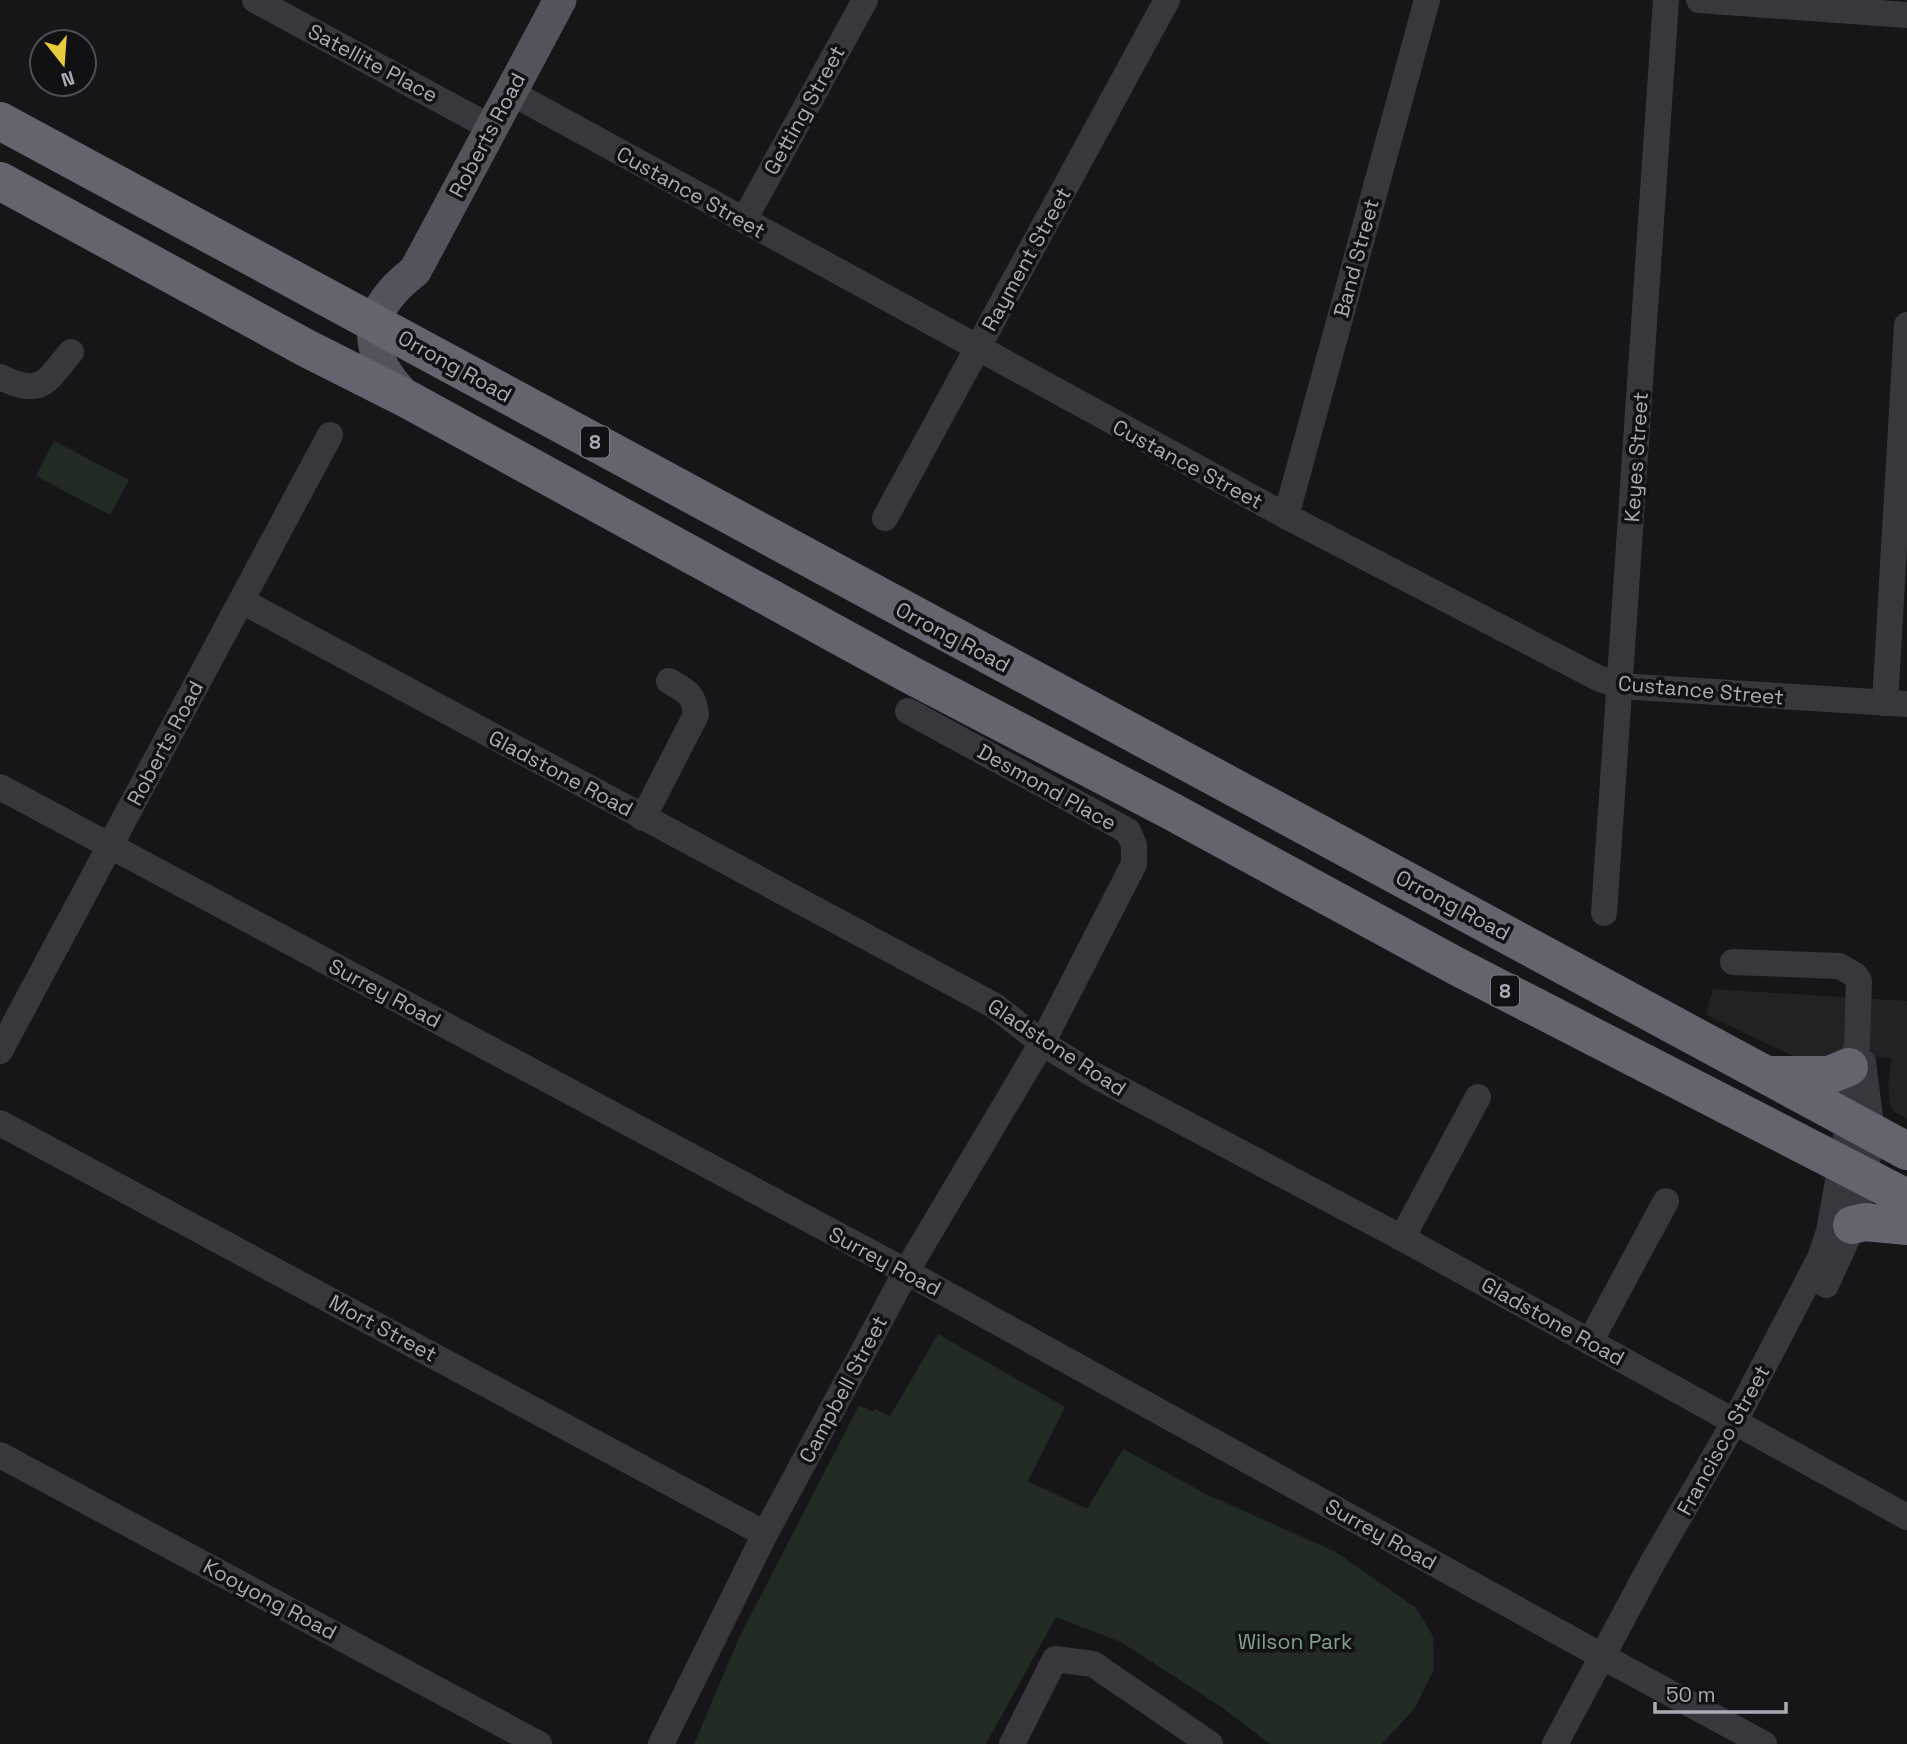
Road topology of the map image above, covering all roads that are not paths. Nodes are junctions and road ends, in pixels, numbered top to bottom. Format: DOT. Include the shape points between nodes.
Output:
graph roads {
  1 [pos="255,0"];
  2 [pos="560,0"];
  3 [pos="865,0"];
  4 [pos="1167,0"];
  5 [pos="1427,0"];
  6 [pos="1666,0"];
  7 [pos="1699,0"];
  8 [pos="1907,15"];
  9 [pos="510,92"];
  10 [pos="0,121"];
  11 [pos="490,127"];
  12 [pos="0,181"];
  13 [pos="744,220"];
  14 [pos="1907,324"];
  15 [pos="385,328"];
  16 [pos="977,349"];
  17 [pos="71,352"];
  18 [pos="0,377"];
  19 [pos="409,400"];
  20 [pos="330,435"];
  21 [pos="1286,516"];
  22 [pos="885,517"];
  23 [pos="242,601"];
  24 [pos="669,681"];
  25 [pos="1620,687"];
  26 [pos="1896,704"];
  27 [pos="908,711"];
  28 [pos="0,787"];
  29 [pos="643,818"];
  30 [pos="110,846"];
  31 [pos="1604,913"];
  32 [pos="1733,962"];
  33 [pos="1042,1043"];
  34 [pos="0,1051"];
  35 [pos="1853,1056"];
  36 [pos="1766,1075"];
  37 [pos="1478,1097"];
  38 [pos="0,1123"];
  39 [pos="1860,1126"];
  40 [pos="1907,1151"];
  41 [pos="1854,1170"];
  42 [pos="1907,1198"];
  43 [pos="1665,1201"];
  44 [pos="1852,1225"];
  45 [pos="1907,1226"];
  46 [pos="1402,1238"];
  47 [pos="906,1272"];
  48 [pos="1590,1342"];
  49 [pos="1740,1426"];
  50 [pos="0,1455"];
  51 [pos="1907,1517"];
  52 [pos="765,1534"];
  53 [pos="1610,1661"];
  54 [pos="539,1744"];
  55 [pos="661,1744"];
  56 [pos="1012,1744"];
  57 [pos="1210,1744"];
  58 [pos="1555,1744"];
  59 [pos="1575,1744"];
  60 [pos="1764,1744"];
  1 -- 11 [label="street, Satellite Place"];
  2 -- 9 [label="main road, Roberts Road"];
  3 -- 13 [label="street, Getting Street"];
  4 -- 16 [label="street, Rayment Street"];
  5 -- 21 [label="street, Band Street"];
  6 -- 25 [label="street, Keyes Street"];
  7 -- 8 [label="street"];
  9 -- 11 [label="main road, Roberts Road"];
  9 -- 13 [label="street, Custance Street"];
  10 -- 15 [label="highway, Orrong Road / 8"];
  11 -- 15 [label="main road, Roberts Road" via="415,271 397,285"];
  12 -- 19 [label="highway, 8"];
  13 -- 16 [label="street, Custance Street"];
  14 -- 26 [label="street"];
  15 -- 19 [label="main road" via="374,350 388,378"];
  15 -- 36 [label="highway, Orrong Road / 8"];
  16 -- 21 [label="street, Custance Street"];
  16 -- 22 [label="street, Rayment Street"];
  17 -- 18 [label="street" via="45,383 30,388"];
  19 -- 41 [label="highway, 8" via="1456,966"];
  20 -- 23 [label="street, Roberts Road"];
  21 -- 25 [label="street, Custance Street"];
  23 -- 29 [label="street, Gladstone Road"];
  23 -- 30 [label="street, Roberts Road"];
  24 -- 29 [label="street" via="690,693 696,715"];
  25 -- 26 [label="street, Custance Street"];
  25 -- 31 [label="street, Keyes Street"];
  27 -- 33 [label="street, Desmond Place" via="1128,831 1134,845 1134,864"];
  28 -- 30 [label="street, Surrey Road"];
  29 -- 33 [label="street, Gladstone Road" via="995,1006"];
  30 -- 34 [label="street, Roberts Road"];
  30 -- 47 [label="street, Surrey Road"];
  32 -- 35 [label="street, Francisco Street" via="1839,966 1855,975 1860,988"];
  33 -- 46 [label="street, Gladstone Road"];
  33 -- 47 [label="street, Campbell Street"];
  35 -- 36 [label="highway" via="1829,1075"];
  35 -- 39 [label="street, Francisco Street" via="1865,1066"];
  36 -- 39 [label="highway, Orrong Road / 8"];
  37 -- 46 [label="street"];
  38 -- 52 [label="street, Mort Street"];
  39 -- 40 [label="highway, Orrong Road / 8"];
  39 -- 41 [label="street, Francisco Street"];
  41 -- 42 [label="highway, 8"];
  41 -- 44 [label="street, Francisco Street"];
  41 -- 49 [label="street, Francisco Street" via="1819,1258"];
  43 -- 48 [label="street"];
  44 -- 45 [label="highway"];
  44 -- 49 [label="street, Francisco Street" via="1827,1283"];
  46 -- 48 [label="street, Gladstone Road"];
  47 -- 52 [label="street, Campbell Street"];
  47 -- 53 [label="street, Surrey Road"];
  48 -- 49 [label="street, Gladstone Road"];
  49 -- 51 [label="street, Gladstone Road"];
  49 -- 53 [label="street, Francisco Street" via="1654,1560"];
  50 -- 54 [label="street, Kooyong Road"];
  52 -- 55 [label="street, Campbell Street"];
  53 -- 58 [label="street, Francisco Street"];
  53 -- 59 [label="street, Francisco Street"];
  53 -- 60 [label="street, Surrey Road"];
  56 -- 57 [label="street" via="1055,1659 1093,1664"];
}
